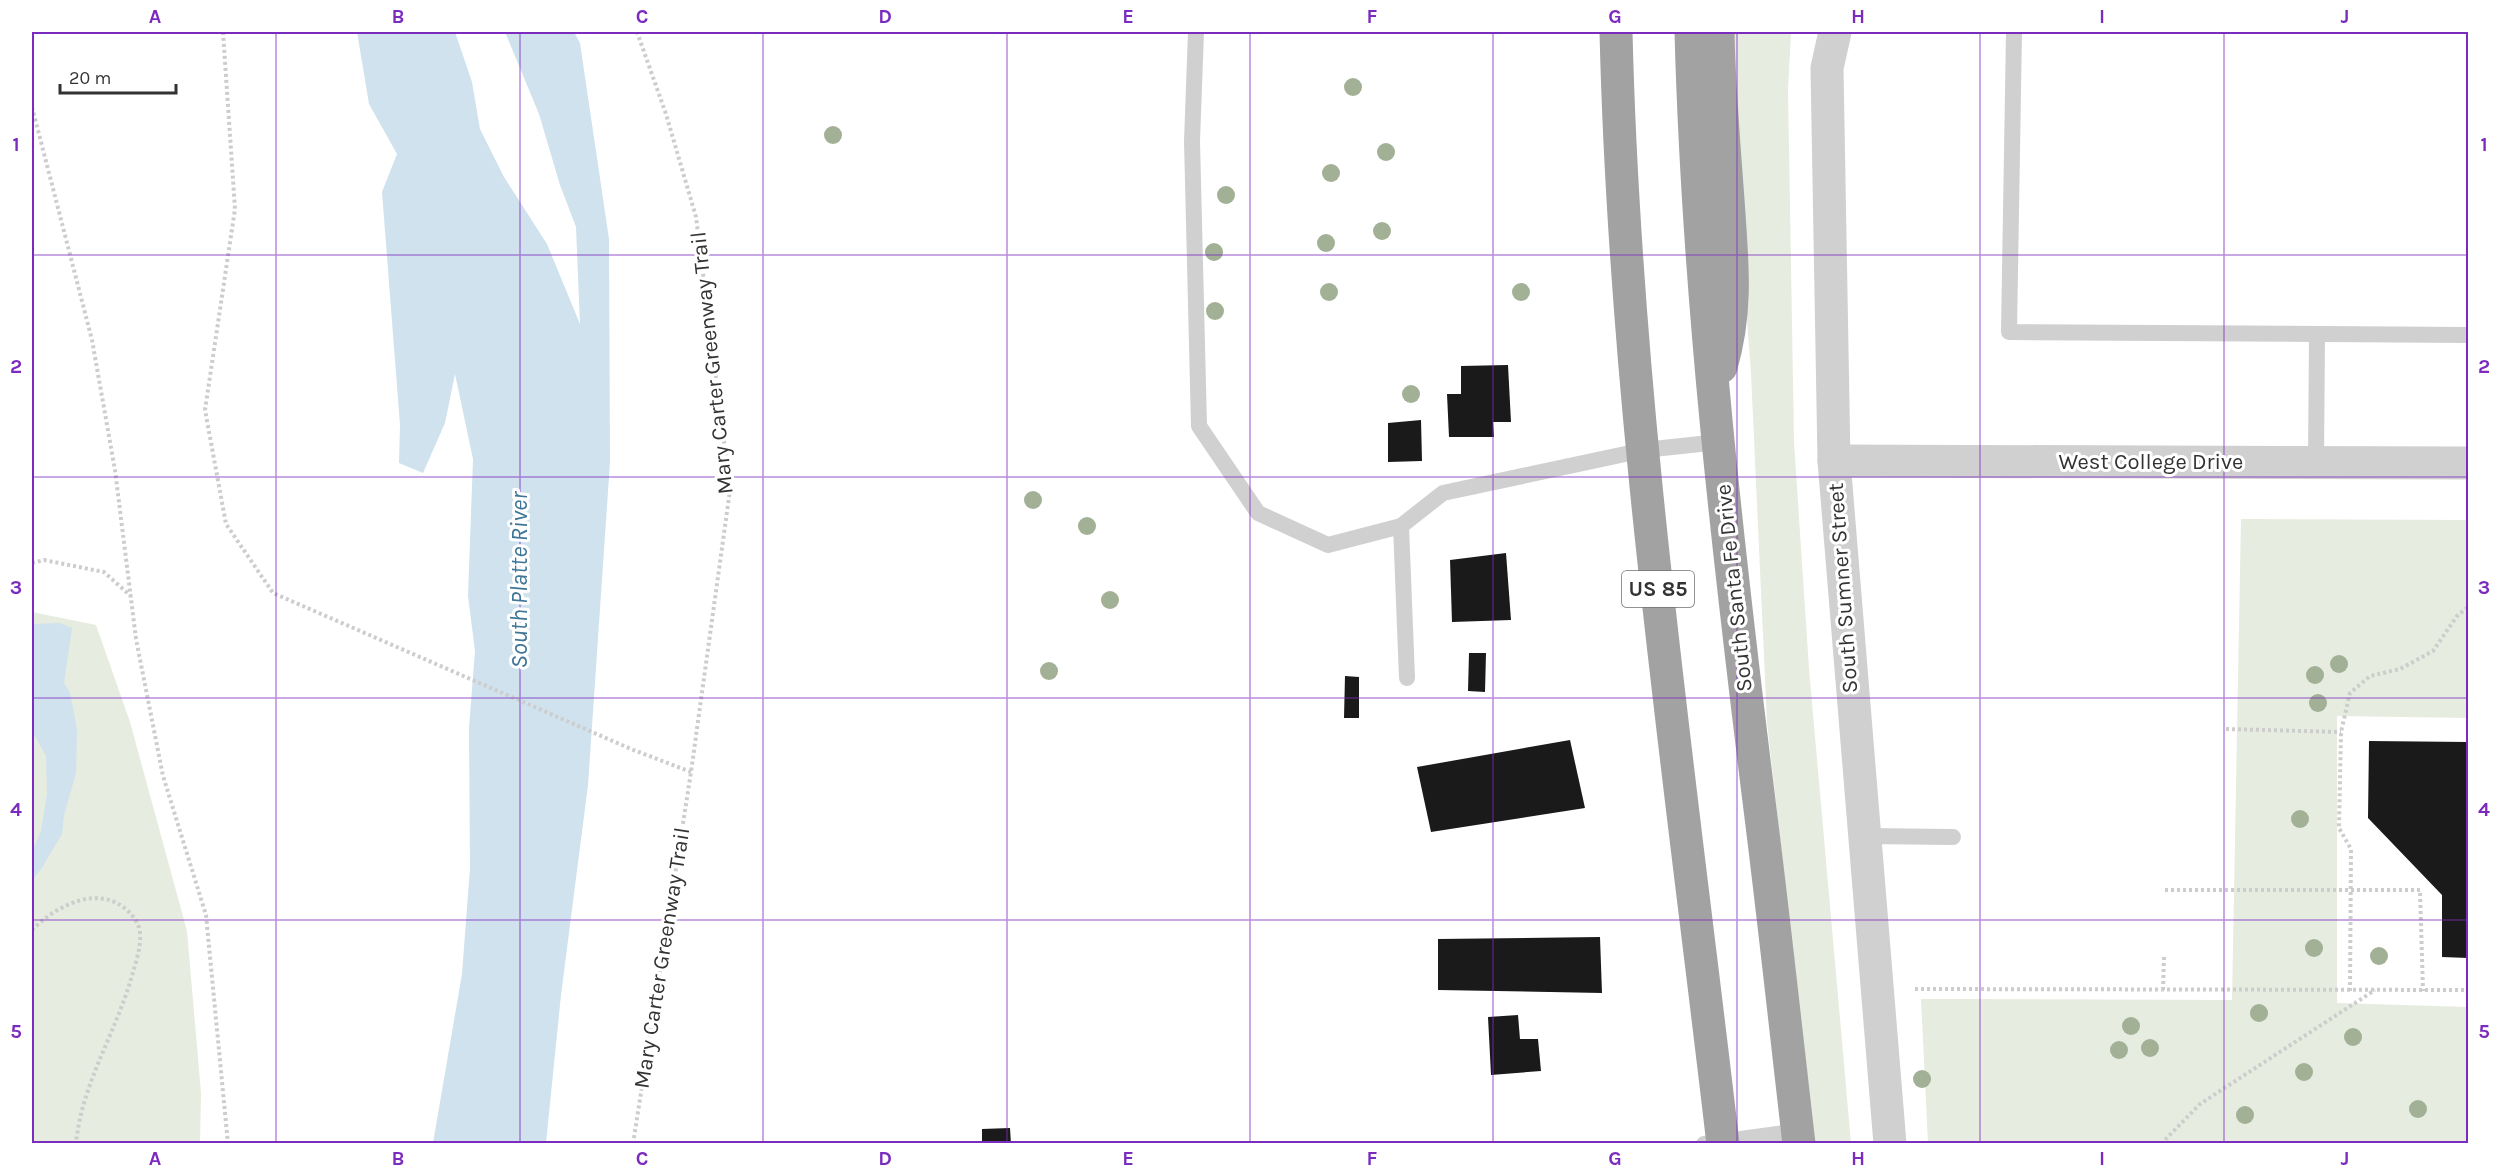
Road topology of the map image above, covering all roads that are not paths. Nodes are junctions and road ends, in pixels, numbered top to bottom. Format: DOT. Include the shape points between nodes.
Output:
graph roads {
  1 [pos="1196,32"];
  2 [pos="1616,32"];
  3 [pos="1691,32"];
  4 [pos="1718,32"];
  5 [pos="1835,32"];
  6 [pos="2013,32"];
  7 [pos="2317,334"];
  8 [pos="2469,335"];
  9 [pos="1714,392"];
  10 [pos="1719,442"];
  11 [pos="1644,450"];
  12 [pos="1834,460"];
  13 [pos="2316,462"];
  14 [pos="2469,463"];
  15 [pos="1401,526"];
  16 [pos="1407,678"];
  17 [pos="1863,836"];
  18 [pos="1953,837"];
  19 [pos="1798,1137"];
  20 [pos="1717,1143"];
  21 [pos="1890,1143"];
  1 -- 15 [label="lane" via="1192,141 1199,426 1258,513 1328,545"];
  2 -- 11 [label="highway, US 85" via="1618,132"];
  3 -- 9 [label="highway, South Santa Fe Drive"];
  4 -- 9 [label="highway" via="1733,299 1728,341"];
  5 -- 12 [label="street, South Sumner Street" via="1827,68"];
  6 -- 7 [label="lane" via="2008,332"];
  7 -- 8 [label="lane"];
  7 -- 13 [label="lane"];
  9 -- 10 [label="highway, South Santa Fe Drive"];
  10 -- 11 [label="lane"];
  10 -- 19 [label="highway, South Santa Fe Drive"];
  11 -- 15 [label="lane" via="1443,493"];
  11 -- 20 [label="highway, US 85"];
  12 -- 13 [label="street, West College Drive"];
  12 -- 17 [label="street, South Sumner Street"];
  13 -- 14 [label="street, West College Drive"];
  15 -- 16 [label="lane"];
  17 -- 18 [label="lane"];
  17 -- 21 [label="street, South Sumner Street"];
  19 -- 20 [label="lane"];
}
